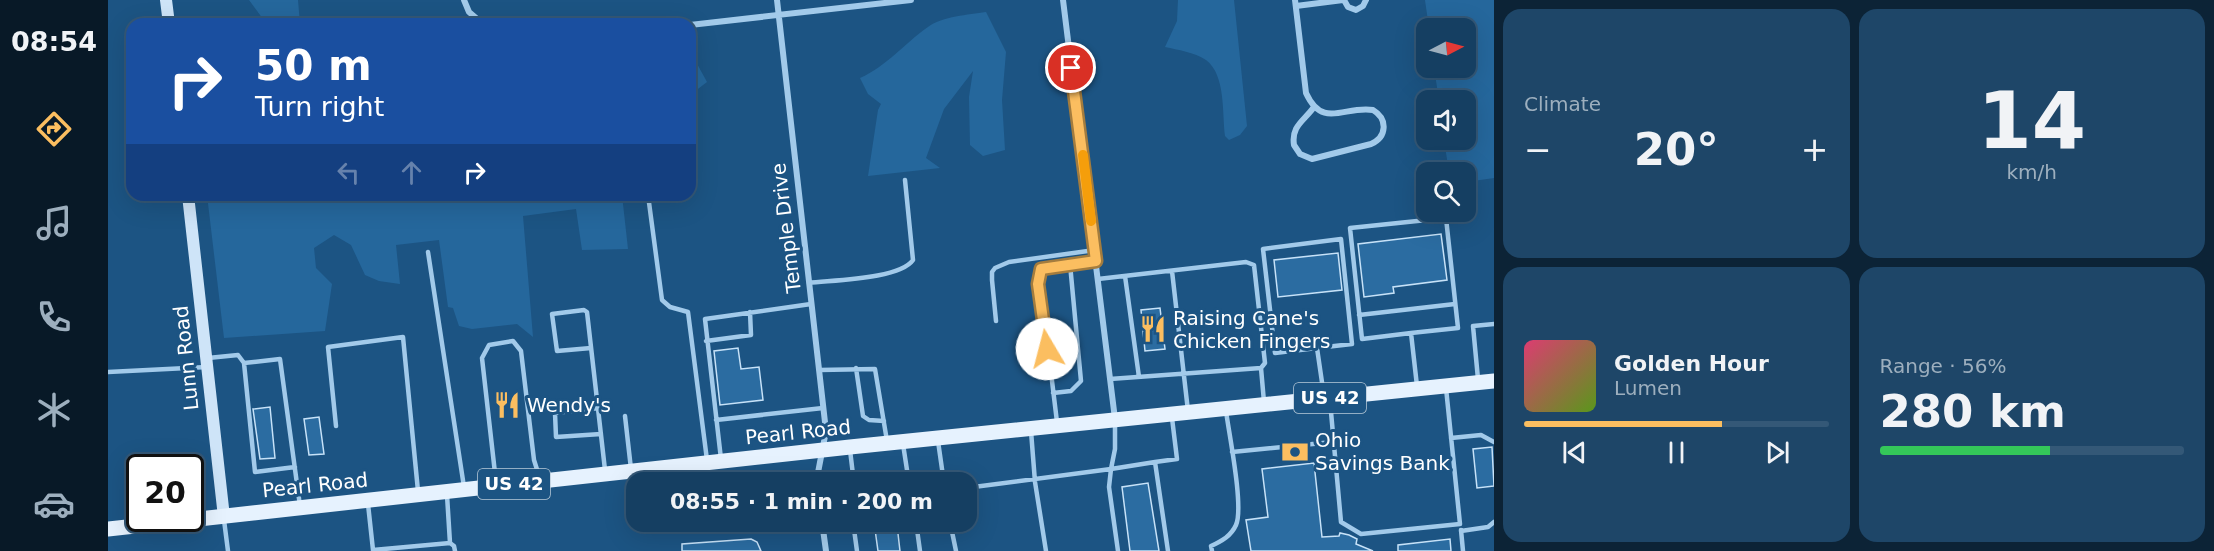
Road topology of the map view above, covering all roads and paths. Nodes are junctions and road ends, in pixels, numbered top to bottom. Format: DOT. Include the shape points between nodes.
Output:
graph roads {
  1 [pos="166,0"];
  2 [pos="464,0"];
  3 [pos="777,0"];
  4 [pos="911,0"];
  5 [pos="1063,0"];
  6 [pos="1344,0"];
  7 [pos="1366,0"];
  8 [pos="1296,3"];
  9 [pos="778,16"];
  10 [pos="168,18"];
  11 [pos="476,18"];
  12 [pos="696,24"];
  13 [pos="1314,107"];
  14 [pos="905,180"];
  15 [pos="189,201"];
  16 [pos="649,201"];
  17 [pos="1095,250"];
  18 [pos="428,252"];
  19 [pos="1096,261"];
  20 [pos="1070,264"];
  21 [pos="1172,271"];
  22 [pos="1125,276"];
  23 [pos="1098,279"];
  24 [pos="809,283"];
  25 [pos="811,304"];
  26 [pos="1455,304"];
  27 [pos="750,312"];
  28 [pos="1359,315"];
  29 [pos="996,321"];
  30 [pos="1494,324"];
  31 [pos="1411,333"];
  32 [pos="706,341"];
  33 [pos="591,348"];
  34 [pos="1317,348"];
  35 [pos="206,363"];
  36 [pos="244,363"];
  37 [pos="856,368"];
  38 [pos="1261,368"];
  39 [pos="819,370"];
  40 [pos="108,372"];
  41 [pos="1184,374"];
  42 [pos="1139,377"];
  43 [pos="1110,380"];
  44 [pos="1494,381"];
  45 [pos="1478,383"];
  46 [pos="1445,386"];
  47 [pos="1418,389"];
  48 [pos="1053,393"];
  49 [pos="1327,398"];
  50 [pos="1264,404"];
  51 [pos="598,408"];
  52 [pos="823,408"];
  53 [pos="1226,408"];
  54 [pos="1189,412"];
  55 [pos="1172,414"];
  56 [pos="625,416"];
  57 [pos="716,420"];
  58 [pos="1115,420"];
  59 [pos="884,421"];
  60 [pos="336,426"];
  61 [pos="1058,426"];
  62 [pos="1031,428"];
  63 [pos="600,434"];
  64 [pos="938,438"];
  65 [pos="1451,438"];
  66 [pos="895,442"];
  67 [pos="1333,442"];
  68 [pos="1494,442"];
  69 [pos="850,447"];
  70 [pos="823,451"];
  71 [pos="1232,452"];
  72 [pos="714,462"];
  73 [pos="1155,462"];
  74 [pos="295,467"];
  75 [pos="1111,470"];
  76 [pos="632,471"];
  77 [pos="818,472"];
  78 [pos="853,472"];
  79 [pos="906,472"];
  80 [pos="943,472"];
  81 [pos="605,474"];
  82 [pos="1035,479"];
  83 [pos="541,482"];
  84 [pos="496,486"];
  85 [pos="977,487"];
  86 [pos="464,490"];
  87 [pos="447,492"];
  88 [pos="419,495"];
  89 [pos="367,501"];
  90 [pos="301,508"];
  91 [pos="224,517"];
  92 [pos="1494,522"];
  93 [pos="1460,524"];
  94 [pos="108,529"];
  95 [pos="1461,531"];
  96 [pos="823,532"];
  97 [pos="854,532"];
  98 [pos="917,532"];
  99 [pos="952,532"];
  100 [pos="450,543"];
  101 [pos="423,548"];
  102 [pos="373,550"];
  103 [pos="228,551"];
  104 [pos="366,551"];
  105 [pos="455,551"];
  106 [pos="826,551"];
  107 [pos="856,551"];
  108 [pos="920,551"];
  109 [pos="956,551"];
  110 [pos="1046,551"];
  111 [pos="1118,551"];
  112 [pos="1168,551"];
  113 [pos="1212,551"];
  114 [pos="1463,551"];
  1 -- 10 [label="street"];
  2 -- 11 [label="street"];
  3 -- 9 [label="street, Temple Drive"];
  4 -- 9 [label="street"];
  5 -- 17 [label="street"];
  6 -- 7 [label="street" via="1356,10"];
  6 -- 8 [label="street"];
  8 -- 13 [label="street" via="1306,93"];
  9 -- 12 [label="street"];
  9 -- 24 [label="street, Temple Drive"];
  13 -- 13 [label="street" via="1334,114 1373,110 1382,117 1383,133 1371,144 1312,159 1305,157 1294,145 1293,133"];
  14 -- 24 [label="lane" via="914,260 896,272"];
  15 -- 35 [label="street, Lunn Road"];
  16 -- 72 [label="lane" via="662,300 670,307 688,312"];
  17 -- 19 [label="street"];
  17 -- 29 [label="lane" via="1009,262 995,268 992,280"];
  18 -- 86 [label="lane"];
  19 -- 20 [label="lane"];
  19 -- 23 [label="street"];
  20 -- 48 [label="lane" via="1081,376 1079,385 1071,391"];
  20 -- 48 [label="lane" via="1045,266 1039,274"];
  21 -- 22 [label="lane"];
  21 -- 38 [label="lane" via="1246,262 1254,265 1265,363"];
  21 -- 41 [label="lane"];
  22 -- 23 [label="lane"];
  22 -- 42 [label="lane"];
  23 -- 43 [label="street"];
  24 -- 25 [label="street, Temple Drive"];
  25 -- 27 [label="lane"];
  25 -- 39 [label="street, Temple Drive"];
  26 -- 28 [label="lane"];
  26 -- 28 [label="lane" via="1446,218 1350,228"];
  26 -- 31 [label="lane" via="1458,328"];
  27 -- 32 [label="lane" via="705,319"];
  27 -- 32 [label="lane" via="751,335"];
  28 -- 31 [label="lane" via="1362,339"];
  30 -- 45 [label="lane" via="1473,326"];
  31 -- 47 [label="lane"];
  32 -- 57 [label="lane"];
  33 -- 33 [label="lane" via="557,351 552,314 585,310"];
  33 -- 51 [label="lane"];
  34 -- 34 [label="lane" via="1352,344 1341,239 1263,249 1275,352"];
  34 -- 49 [label="lane"];
  35 -- 36 [label="lane" via="238,355"];
  35 -- 40 [label="lane"];
  35 -- 91 [label="street, Lunn Road"];
  36 -- 74 [label="lane" via="280,359"];
  36 -- 74 [label="lane" via="255,472"];
  37 -- 39 [label="lane"];
  37 -- 59 [label="lane" via="863,416"];
  37 -- 59 [label="lane" via="875,369"];
  38 -- 41 [label="lane"];
  38 -- 50 [label="lane"];
  39 -- 52 [label="street, Temple Drive"];
  41 -- 42 [label="lane"];
  41 -- 54 [label="lane"];
  42 -- 43 [label="lane"];
  43 -- 58 [label="street"];
  44 -- 45 [label="main road, Pearl Road / US 42"];
  45 -- 46 [label="main road, Pearl Road / US 42"];
  46 -- 47 [label="main road, Pearl Road / US 42"];
  46 -- 65 [label="lane"];
  47 -- 49 [label="main road, Pearl Road / US 42"];
  48 -- 61 [label="lane"];
  49 -- 50 [label="main road, Pearl Road / US 42"];
  49 -- 67 [label="lane"];
  50 -- 53 [label="main road, Pearl Road / US 42"];
  51 -- 63 [label="lane"];
  51 -- 63 [label="lane" via="555,413 555,426 558,438"];
  52 -- 57 [label="lane"];
  52 -- 70 [label="street, Temple Drive"];
  53 -- 54 [label="main road, Pearl Road / US 42"];
  53 -- 71 [label="lane"];
  54 -- 55 [label="main road, Pearl Road / US 42"];
  55 -- 58 [label="main road, Pearl Road / US 42"];
  55 -- 73 [label="lane" via="1177,459"];
  56 -- 76 [label="lane"];
  57 -- 72 [label="lane"];
  58 -- 61 [label="main road, Pearl Road / US 42"];
  58 -- 75 [label="lane"];
  59 -- 66 [label="lane"];
  60 -- 88 [label="lane" via="328,347 403,337"];
  61 -- 62 [label="main road, Pearl Road / US 42"];
  62 -- 64 [label="main road, Pearl Road / US 42"];
  62 -- 82 [label="lane"];
  63 -- 81 [label="lane"];
  64 -- 66 [label="main road, Pearl Road / US 42"];
  64 -- 80 [label="lane"];
  65 -- 68 [label="lane" via="1481,435"];
  65 -- 93 [label="lane"];
  66 -- 69 [label="main road, Pearl Road / US 42"];
  66 -- 79 [label="lane"];
  67 -- 71 [label="lane"];
  67 -- 93 [label="lane" via="1341,522 1361,534"];
  69 -- 70 [label="main road, Pearl Road / US 42"];
  69 -- 78 [label="lane"];
  70 -- 72 [label="main road, Pearl Road / US 42"];
  70 -- 77 [label="street, Temple Drive"];
  71 -- 113 [label="lane" via="1237,524 1227,538 1211,546"];
  72 -- 76 [label="main road, Pearl Road / US 42"];
  73 -- 75 [label="lane"];
  73 -- 112 [label="lane"];
  74 -- 90 [label="lane"];
  75 -- 82 [label="lane"];
  75 -- 111 [label="lane" via="1109,487"];
  76 -- 81 [label="main road, Pearl Road / US 42"];
  81 -- 83 [label="main road, Pearl Road / US 42"];
  82 -- 85 [label="lane"];
  82 -- 110 [label="lane"];
  83 -- 84 [label="main road, Pearl Road / US 42"];
  83 -- 84 [label="lane" via="534,460 521,351 513,341 489,345 482,358"];
  84 -- 86 [label="main road, Pearl Road / US 42"];
  86 -- 87 [label="main road, Pearl Road / US 42"];
  87 -- 88 [label="main road, Pearl Road / US 42"];
  87 -- 100 [label="lane"];
  88 -- 89 [label="main road, Pearl Road / US 42"];
  89 -- 90 [label="main road, Pearl Road / US 42"];
  89 -- 102 [label="lane"];
  90 -- 91 [label="main road, Pearl Road / US 42"];
  91 -- 94 [label="main road, Pearl Road / US 42"];
  91 -- 103 [label="lane"];
  92 -- 95 [label="lane" via="1488,527"];
  93 -- 95 [label="lane"];
  95 -- 114 [label="lane"];
  96 -- 106 [label="street"];
  97 -- 107 [label="lane"];
  98 -- 108 [label="lane"];
  99 -- 109 [label="lane"];
  100 -- 101 [label="lane"];
  100 -- 105 [label="lane"];
  101 -- 102 [label="lane"];
  102 -- 104 [label="lane"];
}
